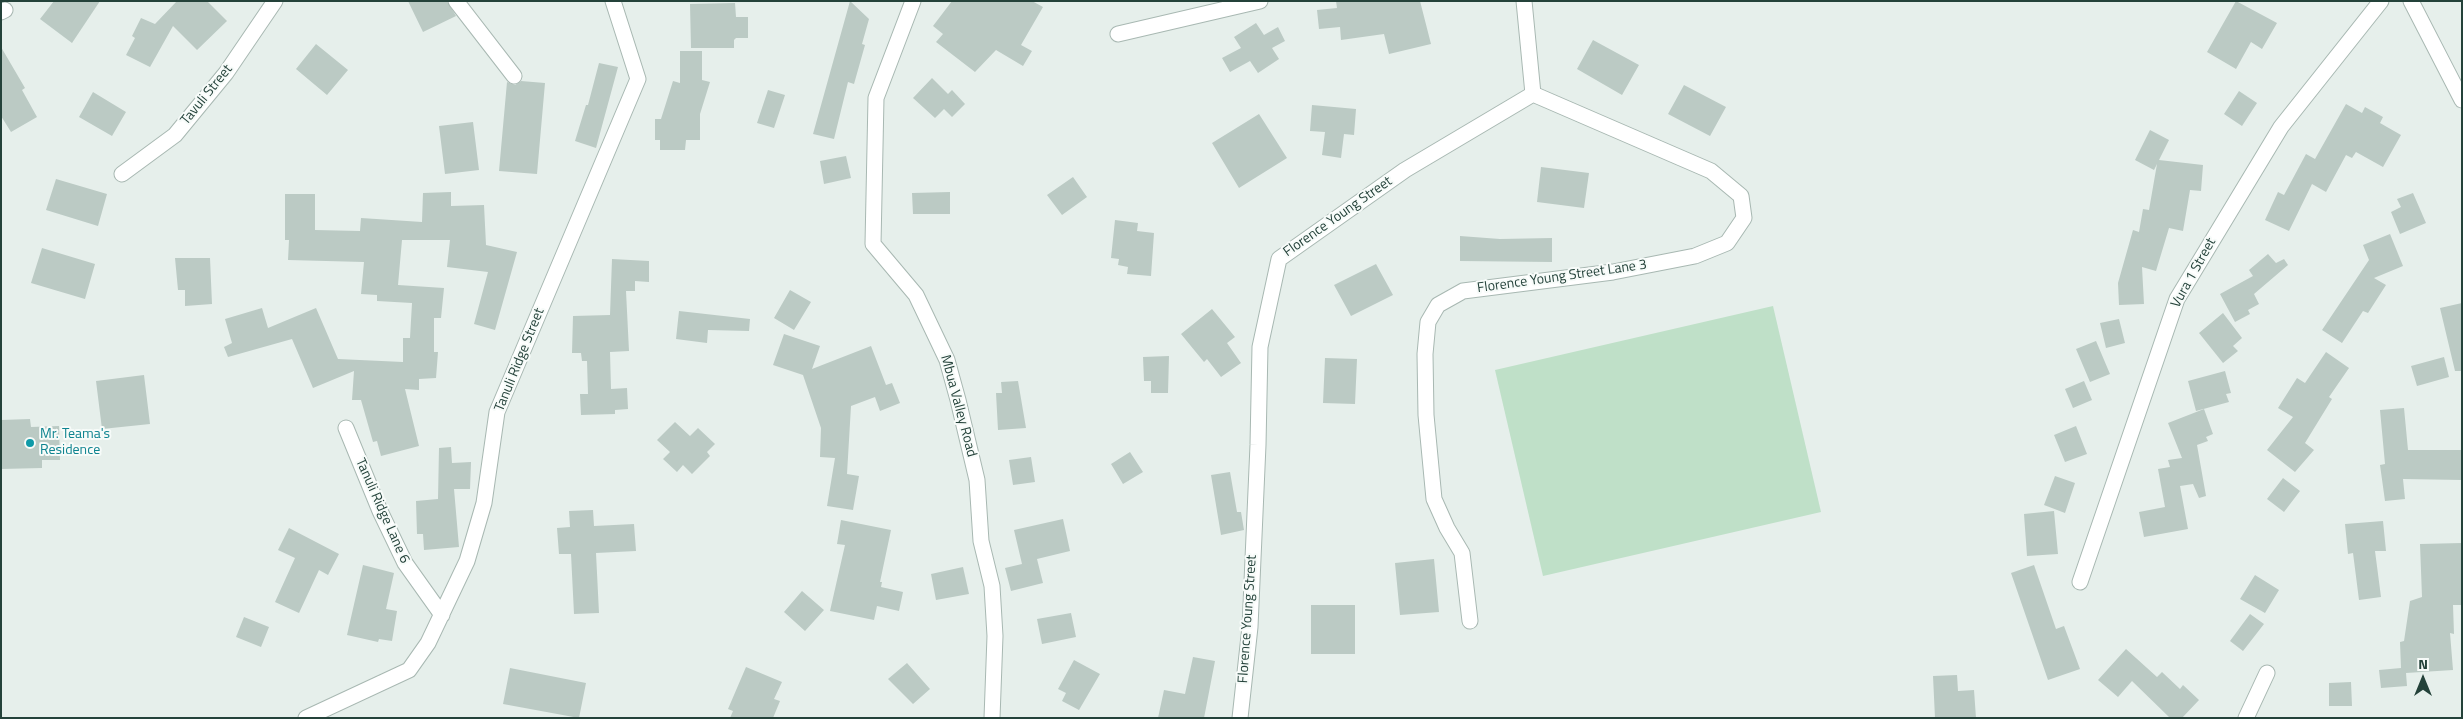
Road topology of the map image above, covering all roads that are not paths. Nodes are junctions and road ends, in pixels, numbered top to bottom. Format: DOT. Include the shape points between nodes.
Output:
graph roads {
  1 [pos="275,1"];
  2 [pos="456,1"];
  3 [pos="613,1"];
  4 [pos="913,1"];
  5 [pos="1260,1"];
  6 [pos="1524,1"];
  7 [pos="2381,1"];
  8 [pos="2411,1"];
  9 [pos="1118,34"];
  10 [pos="514,76"];
  11 [pos="1533,94"];
  12 [pos="2462,100"];
  13 [pos="122,174"];
  14 [pos="346,428"];
  15 [pos="2080,582"];
  16 [pos="442,615"];
  17 [pos="1470,621"];
  18 [pos="2267,672"];
  19 [pos="306,718"];
  20 [pos="992,718"];
  21 [pos="1240,718"];
  22 [pos="2246,718"];
  1 -- 13 [label="street, Tavuli Street" via="226,73 175,135"];
  2 -- 10 [label="street"];
  3 -- 16 [label="street, Tanuli Ridge Street" via="638,79 497,412 484,503 467,561"];
  4 -- 20 [label="street, Mbua Valley Road" via="876,98 873,244 916,295 947,360 958,400 977,480 980,540 992,586 995,636"];
  5 -- 9 [label="street"];
  6 -- 11 [label="street"];
  7 -- 15 [label="street, Vura 1 Street" via="2280,127 2177,299"];
  8 -- 12 [label="street"];
  11 -- 17 [label="street, Florence Young Street Lane 3" via="1711,170 1741,196 1744,218 1727,243 1695,256 1613,272 1463,291 1438,305 1428,322 1425,354 1426,415 1434,499 1446,528 1462,553"];
  11 -- 21 [label="street, Florence Young Street" via="1405,170 1279,259 1260,347 1250,627"];
  14 -- 16 [label="street, Tanuli Ridge Lane 6" via="405,563"];
  16 -- 19 [label="street, Tanuli Ridge Street" via="409,670"];
  18 -- 22 [label="street"];
}
